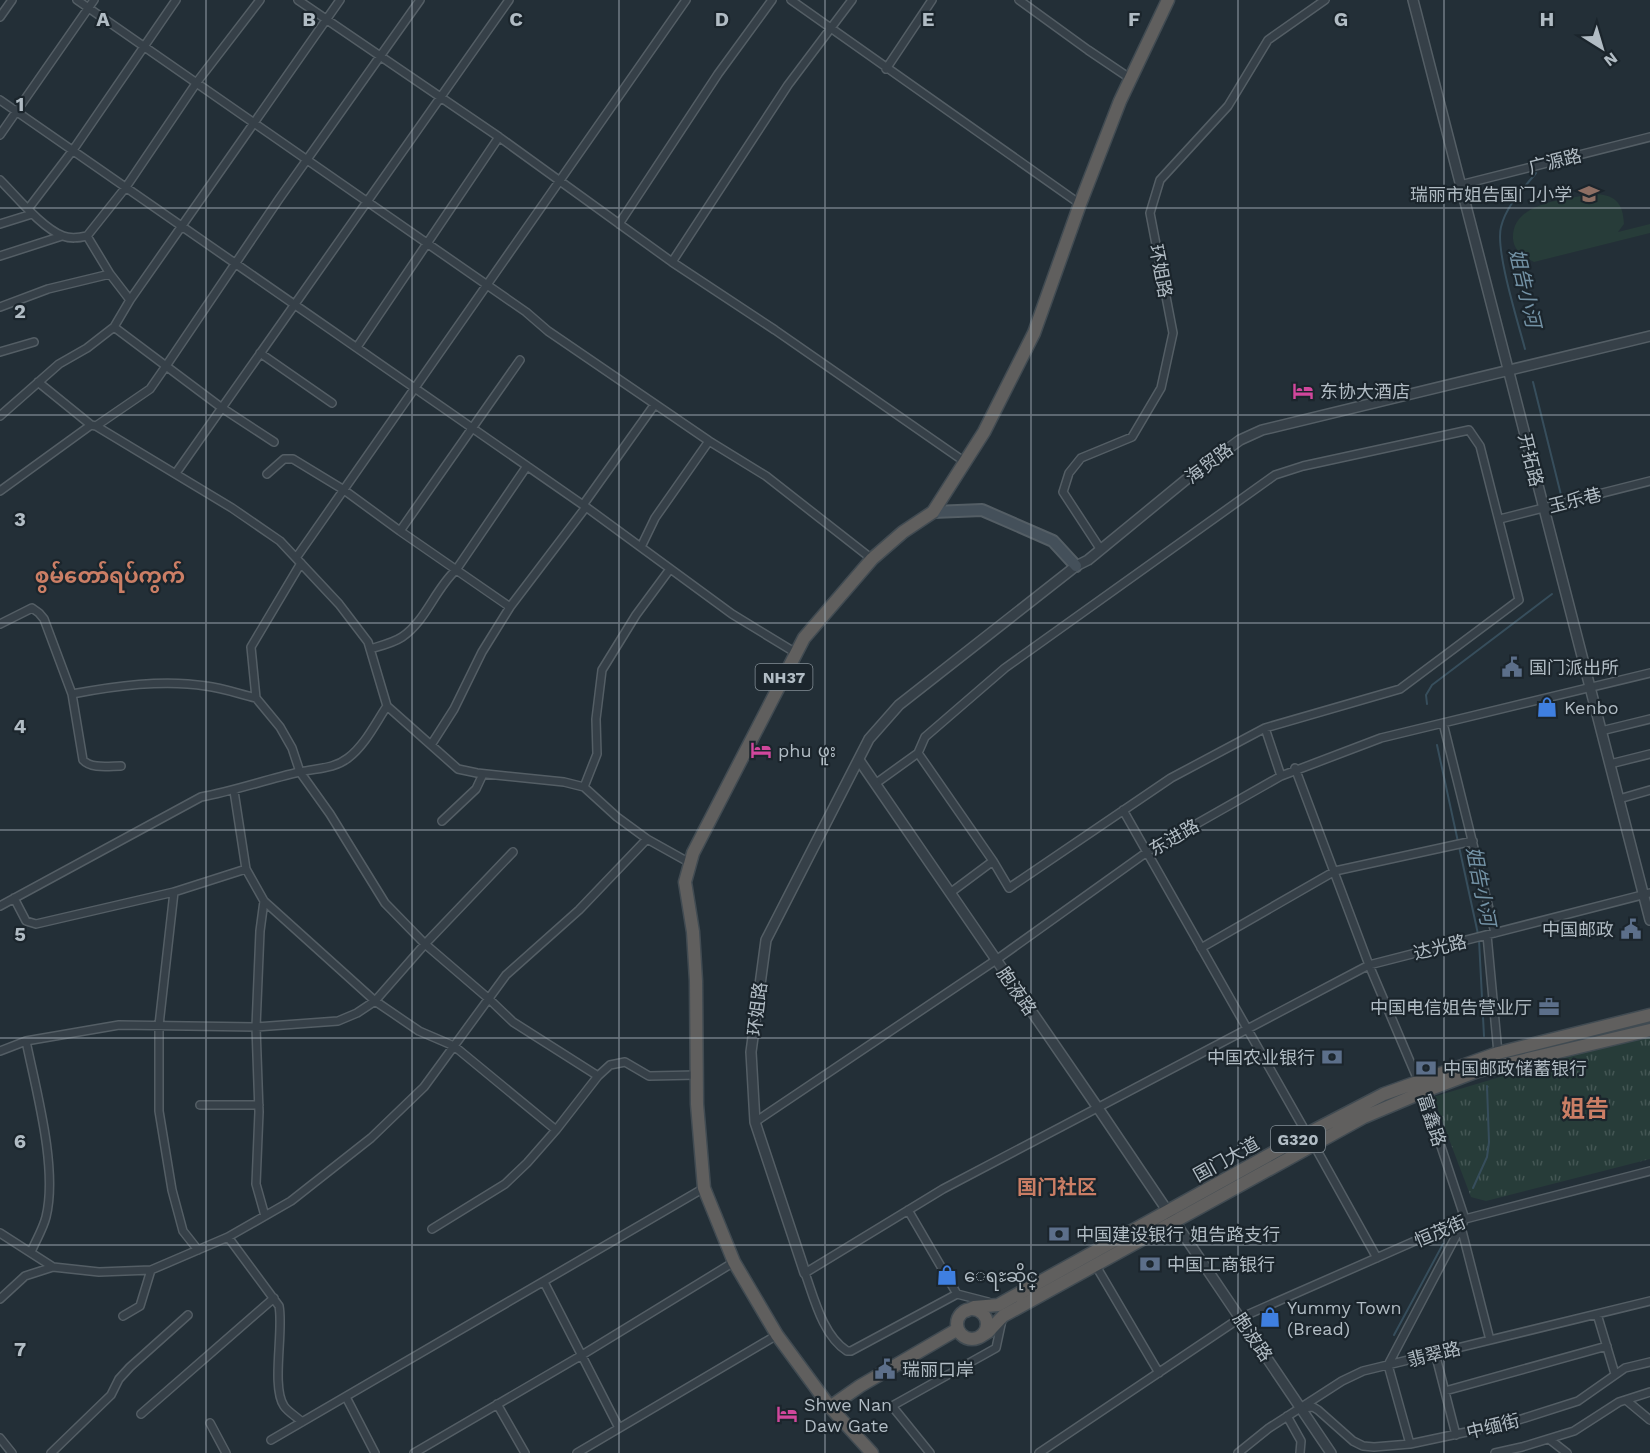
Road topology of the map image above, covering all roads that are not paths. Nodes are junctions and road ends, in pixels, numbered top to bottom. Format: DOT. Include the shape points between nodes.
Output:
graph roads {
  1 [pos="12,0"];
  2 [pos="77,0"];
  3 [pos="94,0"];
  4 [pos="176,0"];
  5 [pos="260,0"];
  6 [pos="298,0"];
  7 [pos="340,0"];
  8 [pos="420,0"];
  9 [pos="509,0"];
  10 [pos="686,0"];
  11 [pos="772,0"];
  12 [pos="791,0"];
  13 [pos="852,0"];
  14 [pos="932,0"];
  15 [pos="1019,0"];
  16 [pos="1168,0"];
  17 [pos="1325,0"];
  18 [pos="1413,0"];
  19 [pos="89,8"];
  20 [pos="0,17"];
  21 [pos="325,19"];
  22 [pos="831,29"];
  23 [pos="144,45"];
  24 [pos="379,56"];
  25 [pos="886,69"];
  26 [pos="1131,79"];
  27 [pos="197,82"];
  28 [pos="440,97"];
  29 [pos="0,100"];
  30 [pos="16,112"];
  31 [pos="253,122"];
  32 [pos="0,135"];
  33 [pos="499,137"];
  34 [pos="1650,137"];
  35 [pos="73,150"];
  36 [pos="307,160"];
  37 [pos="0,180"];
  38 [pos="560,181"];
  39 [pos="1460,185"];
  40 [pos="126,187"];
  41 [pos="366,202"];
  42 [pos="1080,204"];
  43 [pos="30,211"];
  44 [pos="0,224"];
  45 [pos="619,224"];
  46 [pos="182,225"];
  47 [pos="62,236"];
  48 [pos="87,236"];
  49 [pos="427,244"];
  50 [pos="0,256"];
  51 [pos="235,262"];
  52 [pos="672,262"];
  53 [pos="110,274"];
  54 [pos="487,286"];
  55 [pos="130,300"];
  56 [pos="295,304"];
  57 [pos="0,307"];
  58 [pos="114,327"];
  59 [pos="1650,336"];
  60 [pos="34,342"];
  61 [pos="357,347"];
  62 [pos="0,352"];
  63 [pos="260,353"];
  64 [pos="520,360"];
  65 [pos="166,366"];
  66 [pos="1508,370"];
  67 [pos="38,382"];
  68 [pos="416,388"];
  69 [pos="332,403"];
  70 [pos="655,404"];
  71 [pos="222,408"];
  72 [pos="0,416"];
  73 [pos="93,425"];
  74 [pos="473,428"];
  75 [pos="709,441"];
  76 [pos="274,442"];
  77 [pos="964,462"];
  78 [pos="527,466"];
  79 [pos="176,474"];
  80 [pos="267,474"];
  81 [pos="1650,482"];
  82 [pos="344,490"];
  83 [pos="0,491"];
  84 [pos="584,506"];
  85 [pos="1544,508"];
  86 [pos="933,512"];
  87 [pos="1500,519"];
  88 [pos="400,531"];
  89 [pos="640,547"];
  90 [pos="1101,550"];
  91 [pos="872,559"];
  92 [pos="299,561"];
  93 [pos="1076,566"];
  94 [pos="670,569"];
  95 [pos="456,570"];
  96 [pos="510,607"];
  97 [pos="0,624"];
  98 [pos="370,649"];
  99 [pos="796,653"];
  100 [pos="1650,673"];
  101 [pos="1590,688"];
  102 [pos="72,694"];
  103 [pos="256,698"];
  104 [pos="387,706"];
  105 [pos="1650,719"];
  106 [pos="1443,723"];
  107 [pos="1265,728"];
  108 [pos="1601,731"];
  109 [pos="431,745"];
  110 [pos="918,753"];
  111 [pos="1650,754"];
  112 [pos="859,760"];
  113 [pos="1610,764"];
  114 [pos="121,766"];
  115 [pos="1295,768"];
  116 [pos="300,772"];
  117 [pos="483,774"];
  118 [pos="1281,776"];
  119 [pos="875,784"];
  120 [pos="584,787"];
  121 [pos="1650,790"];
  122 [pos="234,791"];
  123 [pos="1619,799"];
  124 [pos="1123,810"];
  125 [pos="442,821"];
  126 [pos="647,839"];
  127 [pos="1473,841"];
  128 [pos="513,852"];
  129 [pos="1147,852"];
  130 [pos="993,861"];
  131 [pos="690,863"];
  132 [pos="246,869"];
  133 [pos="1335,871"];
  134 [pos="174,892"];
  135 [pos="950,893"];
  136 [pos="1647,894"];
  137 [pos="14,898"];
  138 [pos="264,901"];
  139 [pos="0,906"];
  140 [pos="1650,920"];
  141 [pos="1495,933"];
  142 [pos="1486,935"];
  143 [pos="425,944"];
  144 [pos="1201,948"];
  145 [pos="996,960"];
  146 [pos="1370,965"];
  147 [pos="489,999"];
  148 [pos="375,1001"];
  149 [pos="1650,1015"];
  150 [pos="159,1025"];
  151 [pos="256,1027"];
  152 [pos="1247,1029"];
  153 [pos="1650,1030"];
  154 [pos="26,1041"];
  155 [pos="454,1046"];
  156 [pos="0,1051"];
  157 [pos="1498,1053"];
  158 [pos="697,1075"];
  159 [pos="598,1076"];
  160 [pos="1421,1086"];
  161 [pos="200,1105"];
  162 [pos="259,1105"];
  163 [pos="1098,1108"];
  164 [pos="755,1122"];
  165 [pos="556,1130"];
  166 [pos="1307,1134"];
  167 [pos="1314,1145"];
  168 [pos="1650,1171"];
  169 [pos="704,1188"];
  170 [pos="908,1210"];
  171 [pos="265,1216"];
  172 [pos="1172,1217"];
  173 [pos="1464,1219"];
  174 [pos="1461,1227"];
  175 [pos="432,1229"];
  176 [pos="0,1233"];
  177 [pos="228,1237"];
  178 [pos="198,1250"];
  179 [pos="32,1252"];
  180 [pos="1377,1258"];
  181 [pos="734,1262"];
  182 [pos="1096,1266"];
  183 [pos="53,1267"];
  184 [pos="151,1269"];
  185 [pos="805,1273"];
  186 [pos="544,1282"];
  187 [pos="957,1294"];
  188 [pos="274,1298"];
  189 [pos="0,1299"];
  190 [pos="1650,1301"];
  191 [pos="1000,1310"];
  192 [pos="966,1311"];
  193 [pos="1597,1314"];
  194 [pos="188,1315"];
  195 [pos="123,1316"];
  196 [pos="1240,1318"];
  197 [pos="958,1329"];
  198 [pos="777,1335"];
  199 [pos="980,1337"];
  200 [pos="1490,1340"];
  201 [pos="1607,1346"];
  202 [pos="1435,1353"];
  203 [pos="582,1355"];
  204 [pos="1650,1362"];
  205 [pos="1388,1365"];
  206 [pos="1159,1373"];
  207 [pos="1615,1374"];
  208 [pos="1445,1391"];
  209 [pos="1650,1392"];
  210 [pos="346,1396"];
  211 [pos="1626,1400"];
  212 [pos="497,1404"];
  213 [pos="830,1407"];
  214 [pos="1301,1408"];
  215 [pos="141,1414"];
  216 [pos="1287,1416"];
  217 [pos="1650,1420"];
  218 [pos="302,1422"];
  219 [pos="210,1423"];
  220 [pos="619,1428"];
  221 [pos="1456,1435"];
  222 [pos="0,1438"];
  223 [pos="1549,1439"];
  224 [pos="271,1440"];
  225 [pos="1410,1444"];
  226 [pos="12,1453"];
  227 [pos="51,1453"];
  228 [pos="226,1453"];
  229 [pos="375,1453"];
  230 [pos="414,1453"];
  231 [pos="525,1453"];
  232 [pos="577,1453"];
  233 [pos="872,1453"];
  234 [pos="930,1453"];
  235 [pos="1039,1453"];
  236 [pos="1238,1453"];
  237 [pos="1300,1453"];
  238 [pos="1331,1453"];
  239 [pos="1495,1453"];
  240 [pos="1567,1453"];
  1 -- 20 [label="street"];
  2 -- 19 [label="street"];
  3 -- 19 [label="street"];
  4 -- 23 [label="street"];
  5 -- 27 [label="street"];
  6 -- 21 [label="street"];
  7 -- 21 [label="street"];
  8 -- 24 [label="street"];
  9 -- 28 [label="street"];
  10 -- 38 [label="street"];
  11 -- 45 [label="street"];
  12 -- 22 [label="street"];
  13 -- 22 [label="street"];
  14 -- 25 [label="street"];
  15 -- 26 [label="street"];
  16 -- 26 [label="highway, NH37"];
  17 -- 90 [label="street, 环姐路" via="1268,40 1228,105 1160,180 1150,213 1173,333 1161,388 1132,437 1080,458 1069,473 1063,492"];
  18 -- 39 [label="street, 开拓路"];
  19 -- 23 [label="street"];
  19 -- 30 [label="street"];
  21 -- 24 [label="street"];
  21 -- 31 [label="street"];
  22 -- 25 [label="street"];
  22 -- 52 [label="street" via="788,85"];
  23 -- 27 [label="street"];
  23 -- 35 [label="street"];
  24 -- 28 [label="street"];
  24 -- 36 [label="street"];
  25 -- 42 [label="street"];
  26 -- 42 [label="highway, NH37"];
  27 -- 31 [label="street"];
  27 -- 40 [label="street"];
  28 -- 33 [label="street"];
  28 -- 41 [label="street"];
  29 -- 30 [label="street"];
  30 -- 32 [label="street"];
  30 -- 35 [label="street"];
  31 -- 36 [label="street"];
  31 -- 46 [label="street"];
  33 -- 38 [label="street"];
  33 -- 49 [label="street"];
  34 -- 39 [label="street, 广源路"];
  35 -- 40 [label="street"];
  35 -- 43 [label="street"];
  36 -- 41 [label="street"];
  36 -- 51 [label="street"];
  37 -- 43 [label="street"];
  38 -- 45 [label="street"];
  38 -- 54 [label="street"];
  39 -- 66 [label="street, 开拓路"];
  40 -- 46 [label="street"];
  40 -- 48 [label="street"];
  41 -- 49 [label="street"];
  41 -- 56 [label="street"];
  42 -- 77 [label="highway, NH37" via="1034,333 984,432"];
  43 -- 44 [label="street"];
  43 -- 47 [label="street"];
  45 -- 52 [label="street"];
  46 -- 51 [label="street"];
  46 -- 55 [label="street"];
  47 -- 48 [label="street"];
  47 -- 50 [label="street"];
  48 -- 53 [label="street"];
  49 -- 54 [label="street"];
  49 -- 61 [label="street"];
  51 -- 56 [label="street"];
  51 -- 65 [label="street"];
  52 -- 77 [label="street"];
  53 -- 55 [label="street"];
  53 -- 57 [label="street" via="48,289"];
  54 -- 68 [label="street"];
  54 -- 70 [label="street"];
  55 -- 58 [label="street"];
  56 -- 61 [label="street"];
  56 -- 63 [label="street"];
  58 -- 65 [label="street"];
  58 -- 67 [label="street"];
  59 -- 66 [label="street, 海贸路"];
  60 -- 62 [label="street"];
  61 -- 68 [label="street"];
  63 -- 69 [label="street"];
  63 -- 71 [label="street"];
  64 -- 74 [label="street"];
  65 -- 71 [label="street"];
  65 -- 73 [label="street" via="150,389"];
  66 -- 85 [label="street, 开拓路"];
  66 -- 90 [label="street, 海贸路" via="1262,430 1240,440 1188,478"];
  67 -- 72 [label="street"];
  67 -- 73 [label="street"];
  68 -- 74 [label="street"];
  68 -- 82 [label="street"];
  70 -- 75 [label="street"];
  70 -- 84 [label="street"];
  71 -- 76 [label="street"];
  71 -- 79 [label="street"];
  73 -- 79 [label="street"];
  73 -- 83 [label="street"];
  74 -- 78 [label="street"];
  74 -- 88 [label="street"];
  75 -- 89 [label="street"];
  75 -- 91 [label="street" via="766,476"];
  77 -- 86 [label="highway, NH37"];
  78 -- 84 [label="street"];
  78 -- 95 [label="street"];
  79 -- 92 [label="street" via="280,541"];
  80 -- 82 [label="street" via="290,457"];
  81 -- 85 [label="street, 玉乐巷"];
  82 -- 88 [label="street"];
  82 -- 92 [label="street"];
  84 -- 89 [label="street"];
  84 -- 96 [label="street"];
  85 -- 87 [label="street, 玉乐巷"];
  85 -- 101 [label="street, 开拓路"];
  86 -- 91 [label="highway, NH37"];
  86 -- 93 [label="main road" via="982,510 1053,541"];
  87 -- 107 [label="street" via="1519,600 1400,689"];
  87 -- 110 [label="street" via="1480,446 1469,430 1275,475 1005,669 925,737"];
  88 -- 95 [label="street"];
  89 -- 94 [label="street"];
  90 -- 93 [label="street, 海贸路"];
  91 -- 99 [label="highway, NH37"];
  92 -- 98 [label="street" via="339,604"];
  92 -- 103 [label="street" via="251,647"];
  93 -- 112 [label="street, 海贸路" via="899,705 869,739"];
  94 -- 99 [label="street" via="732,614"];
  94 -- 120 [label="street" via="602,670 596,719 597,754"];
  95 -- 96 [label="street"];
  95 -- 98 [label="street" via="416,624 401,637"];
  96 -- 109 [label="street"];
  97 -- 102 [label="street" via="32,608 39,613"];
  98 -- 104 [label="street"];
  99 -- 131 [label="highway, NH37"];
  100 -- 101 [label="street, 东进路"];
  101 -- 106 [label="street, 东进路"];
  101 -- 108 [label="street, 开拓路"];
  102 -- 103 [label="street" via="171,684 206,686"];
  102 -- 114 [label="street" via="83,760 90,766"];
  103 -- 116 [label="street" via="280,727"];
  104 -- 109 [label="street"];
  104 -- 116 [label="street" via="361,746 348,758 333,767"];
  105 -- 108 [label="street"];
  106 -- 115 [label="street, 东进路" via="1381,738"];
  106 -- 127 [label="street"];
  107 -- 118 [label="street"];
  107 -- 124 [label="street" via="1171,778"];
  108 -- 113 [label="street, 开拓路"];
  109 -- 117 [label="street" via="458,769"];
  110 -- 119 [label="street"];
  110 -- 130 [label="street"];
  111 -- 113 [label="street"];
  112 -- 119 [label="street, 胞液路"];
  112 -- 164 [label="street, 环姐路" via="766,940 751,1052"];
  113 -- 123 [label="street, 开拓路"];
  115 -- 118 [label="street, 东进路"];
  115 -- 133 [label="street, 富鑫路"];
  116 -- 122 [label="street"];
  116 -- 143 [label="street" via="385,903"];
  117 -- 120 [label="street"];
  117 -- 125 [label="street" via="476,789"];
  118 -- 129 [label="street, 东进路"];
  119 -- 135 [label="street, 胞液路"];
  120 -- 126 [label="street"];
  121 -- 123 [label="street"];
  122 -- 132 [label="street"];
  122 -- 137 [label="street" via="201,797"];
  123 -- 136 [label="street, 开拓路"];
  124 -- 129 [label="street"];
  124 -- 130 [label="street" via="1009,888"];
  126 -- 131 [label="street"];
  126 -- 147 [label="street" via="579,910 506,975"];
  127 -- 133 [label="street"];
  127 -- 141 [label="street"];
  128 -- 143 [label="street"];
  129 -- 144 [label="street"];
  129 -- 145 [label="street, 东进路"];
  130 -- 135 [label="street"];
  131 -- 158 [label="highway, NH37" via="685,882 693,932"];
  132 -- 134 [label="street"];
  132 -- 138 [label="street"];
  133 -- 144 [label="street"];
  133 -- 146 [label="street, 富鑫路"];
  134 -- 137 [label="street" via="36,924 26,921"];
  134 -- 150 [label="street"];
  135 -- 145 [label="street, 胞液路"];
  136 -- 140 [label="street, 开拓路"];
  136 -- 141 [label="street, 达光路"];
  137 -- 139 [label="street"];
  138 -- 148 [label="street"];
  138 -- 151 [label="street"];
  141 -- 142 [label="street, 达光路"];
  142 -- 146 [label="street, 达光路"];
  142 -- 157 [label="street"];
  143 -- 147 [label="street"];
  143 -- 148 [label="street"];
  144 -- 152 [label="street"];
  145 -- 163 [label="street, 胞液路"];
  145 -- 164 [label="street, 东进路"];
  146 -- 152 [label="street, 达光路"];
  146 -- 160 [label="street, 富鑫路"];
  147 -- 155 [label="street"];
  147 -- 159 [label="street" via="513,1022"];
  148 -- 151 [label="street" via="338,1021"];
  148 -- 155 [label="street" via="419,1031"];
  149 -- 157 [label="highway, 国门大道 / G320"];
  150 -- 151 [label="street"];
  150 -- 154 [label="street" via="119,1025"];
  150 -- 178 [label="street" via="159,1111 164,1145 183,1231"];
  151 -- 162 [label="street"];
  152 -- 163 [label="street, 达光路"];
  152 -- 166 [label="street"];
  153 -- 160 [label="highway, 国门大道 / G320"];
  154 -- 156 [label="street"];
  154 -- 179 [label="street" via="46,1142 50,1198"];
  155 -- 165 [label="street"];
  155 -- 171 [label="street" via="424,1087 371,1138 291,1201"];
  157 -- 160 [label="highway, 国门大道 / G320"];
  158 -- 159 [label="street" via="649,1076 625,1062 610,1065"];
  158 -- 169 [label="highway, NH37"];
  159 -- 165 [label="street"];
  160 -- 166 [label="highway, 国门大道 / G320" via="1360,1105"];
  160 -- 167 [label="highway, 国门大道 / G320"];
  160 -- 173 [label="street, 富鑫路"];
  161 -- 162 [label="street"];
  162 -- 171 [label="street" via="256,1184"];
  163 -- 170 [label="street, 达光路"];
  163 -- 172 [label="street, 胞液路"];
  164 -- 185 [label="street, 环姐路"];
  165 -- 175 [label="street" via="505,1184"];
  166 -- 172 [label="highway, 国门大道 / G320"];
  167 -- 172 [label="highway, 国门大道 / G320"];
  167 -- 180 [label="street"];
  168 -- 173 [label="street, 恒茂街"];
  169 -- 181 [label="highway, NH37"];
  169 -- 186 [label="street"];
  170 -- 185 [label="street, 达光路"];
  170 -- 187 [label="street"];
  171 -- 177 [label="street"];
  172 -- 182 [label="highway, 国门大道 / G320"];
  172 -- 191 [label="highway, 国门大道 / G320"];
  172 -- 196 [label="street, 胞波路"];
  173 -- 174 [label="street"];
  173 -- 180 [label="street, 恒茂街"];
  174 -- 200 [label="street"];
  174 -- 205 [label="street"];
  176 -- 179 [label="street"];
  177 -- 178 [label="street"];
  177 -- 188 [label="street"];
  178 -- 184 [label="street"];
  179 -- 183 [label="street"];
  180 -- 196 [label="street, 恒茂街"];
  181 -- 198 [label="highway, NH37"];
  181 -- 203 [label="street"];
  182 -- 191 [label="highway, 国门大道 / G320"];
  182 -- 206 [label="street"];
  183 -- 184 [label="street" via="99,1272"];
  183 -- 189 [label="street" via="25,1276"];
  184 -- 195 [label="street" via="140,1306"];
  185 -- 187 [label="street" via="825,1325 847,1351"];
  186 -- 203 [label="street"];
  186 -- 210 [label="street"];
  187 -- 191 [label="street"];
  188 -- 215 [label="street"];
  188 -- 218 [label="street" via="281,1315 280,1390 284,1405"];
  190 -- 193 [label="street, 翡翠路"];
  191 -- 192 [label="highway, 国门大道 / G320" via="974,1307"];
  191 -- 199 [label="highway, 国门大道 / G320" via="988,1332"];
  191 -- 234 [label="street" via="996,1348 892,1406"];
  192 -- 197 [label="highway" via="959,1317"];
  192 -- 199 [label="highway" via="976,1310 987,1320"];
  193 -- 200 [label="street, 翡翠路"];
  193 -- 201 [label="street"];
  194 -- 227 [label="street" via="130,1367 111,1395"];
  196 -- 206 [label="street, 恒茂街"];
  196 -- 214 [label="street, 胞波路"];
  197 -- 199 [label="highway" via="966,1338"];
  197 -- 213 [label="highway"];
  198 -- 213 [label="highway, NH37"];
  198 -- 220 [label="street"];
  200 -- 202 [label="street, 翡翠路"];
  201 -- 207 [label="street"];
  201 -- 208 [label="street"];
  202 -- 205 [label="street, 翡翠路"];
  202 -- 208 [label="street"];
  203 -- 212 [label="street"];
  203 -- 220 [label="street"];
  204 -- 207 [label="street, 中缅街"];
  205 -- 214 [label="street, 翡翠路" via="1363,1371"];
  205 -- 225 [label="street"];
  206 -- 235 [label="street, 恒茂街"];
  207 -- 221 [label="street, 中缅街" via="1578,1401"];
  208 -- 221 [label="street"];
  209 -- 211 [label="street"];
  210 -- 218 [label="street"];
  210 -- 229 [label="street"];
  211 -- 217 [label="street"];
  211 -- 223 [label="street" via="1574,1431"];
  212 -- 230 [label="street"];
  212 -- 231 [label="street"];
  213 -- 233 [label="highway, NH37"];
  214 -- 216 [label="street, 翡翠路"];
  214 -- 225 [label="street, 中缅街" via="1318,1410 1363,1446"];
  214 -- 238 [label="street, 胞波路"];
  216 -- 236 [label="street, 翡翠路"];
  216 -- 237 [label="street" via="1301,1441"];
  218 -- 224 [label="street"];
  219 -- 228 [label="street"];
  220 -- 232 [label="street"];
  221 -- 225 [label="street, 中缅街"];
  222 -- 226 [label="street"];
  223 -- 239 [label="street"];
  223 -- 240 [label="street"];
}
